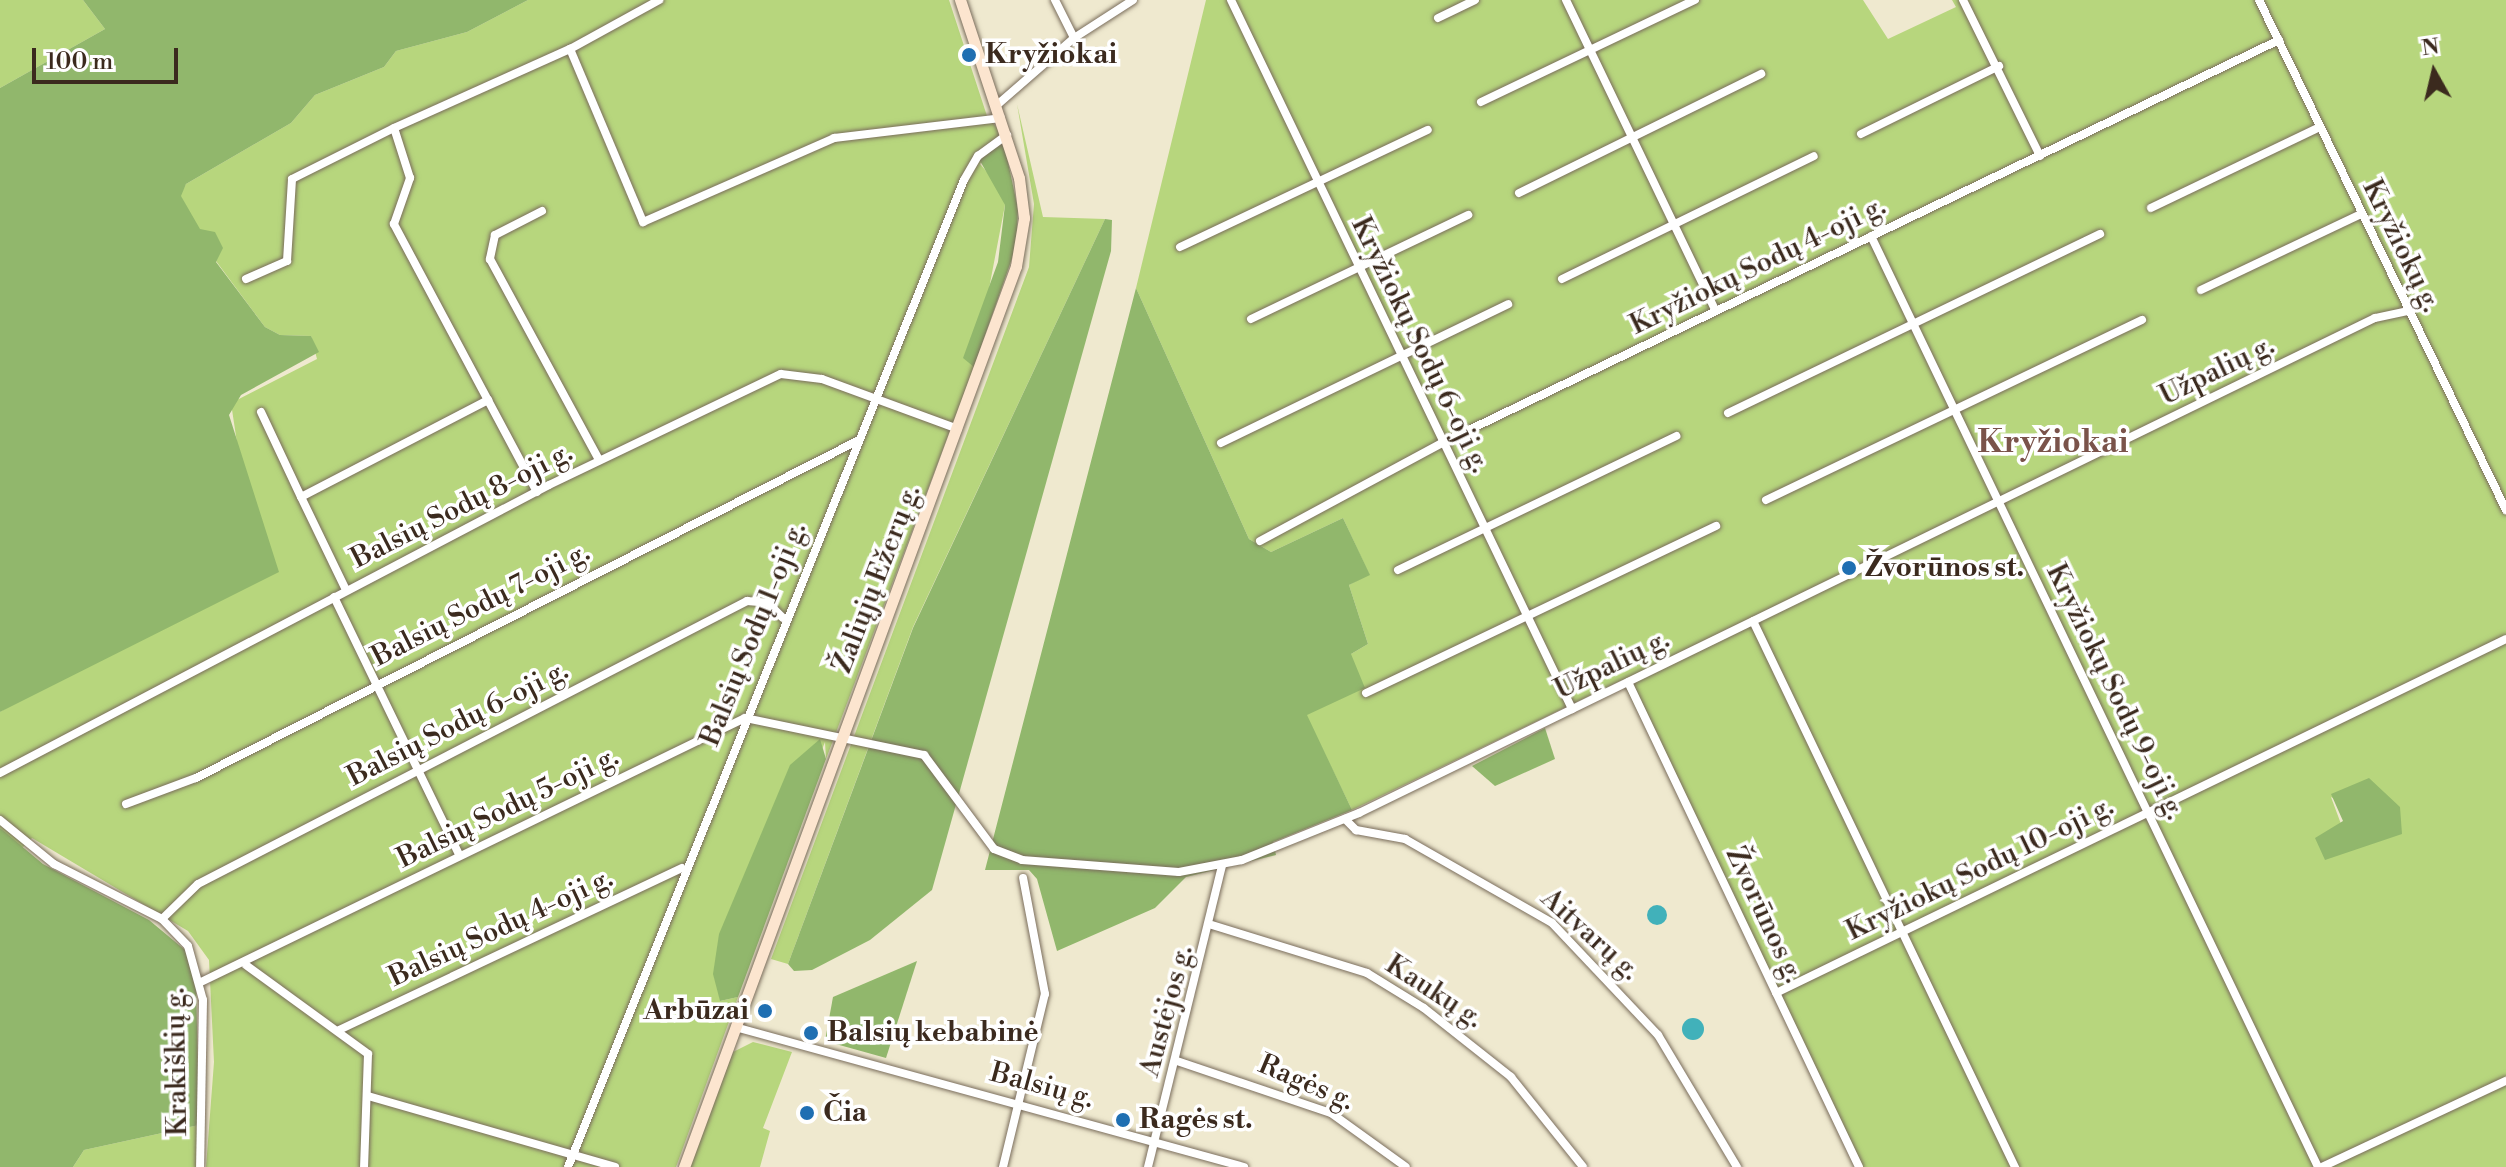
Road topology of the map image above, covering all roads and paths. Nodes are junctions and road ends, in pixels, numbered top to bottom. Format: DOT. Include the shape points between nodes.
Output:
graph roads {
  1 [pos="659,0"];
  2 [pos="960,0"];
  3 [pos="1055,0"];
  4 [pos="1133,0"];
  5 [pos="1231,0"];
  6 [pos="1475,0"];
  7 [pos="1566,0"];
  8 [pos="1695,0"];
  9 [pos="1963,0"];
  10 [pos="2259,0"];
  11 [pos="1438,18"];
  12 [pos="1074,38"];
  13 [pos="2279,40"];
  14 [pos="570,49"];
  15 [pos="1590,50"];
  16 [pos="1999,66"];
  17 [pos="1761,74"];
  18 [pos="1481,102"];
  19 [pos="997,105"];
  20 [pos="1001,118"];
  21 [pos="2320,127"];
  22 [pos="394,128"];
  23 [pos="1428,130"];
  24 [pos="1861,134"];
  25 [pos="1007,135"];
  26 [pos="1632,138"];
  27 [pos="1814,156"];
  28 [pos="2040,156"];
  29 [pos="1317,181"];
  30 [pos="1519,193"];
  31 [pos="2151,208"];
  32 [pos="542,211"];
  33 [pos="2361,214"];
  34 [pos="1468,215"];
  35 [pos="1674,225"];
  36 [pos="2100,234"];
  37 [pos="1871,236"];
  38 [pos="1180,247"];
  39 [pos="1359,269"];
  40 [pos="246,279"];
  41 [pos="1562,279"];
  42 [pos="2201,290"];
  43 [pos="1508,304"];
  44 [pos="1716,311"];
  45 [pos="2409,311"];
  46 [pos="1251,319"];
  47 [pos="2142,320"];
  48 [pos="1914,323"];
  49 [pos="1402,354"];
  50 [pos="876,396"];
  51 [pos="488,400"];
  52 [pos="1956,411"];
  53 [pos="261,412"];
  54 [pos="1728,413"];
  55 [pos="959,430"];
  56 [pos="1676,436"];
  57 [pos="857,441"];
  58 [pos="1221,443"];
  59 [pos="1442,443"];
  60 [pos="599,460"];
  61 [pos="537,492"];
  62 [pos="301,497"];
  63 [pos="1766,500"];
  64 [pos="2000,501"];
  65 [pos="2506,510"];
  66 [pos="1716,526"];
  67 [pos="1486,529"];
  68 [pos="1260,541"];
  69 [pos="1398,570"];
  70 [pos="346,590"];
  71 [pos="334,597"];
  72 [pos="1526,616"];
  73 [pos="783,618"];
  74 [pos="1753,621"];
  75 [pos="2506,639"];
  76 [pos="1628,682"];
  77 [pos="375,683"];
  78 [pos="1366,693"];
  79 [pos="1572,709"];
  80 [pos="745,718"];
  81 [pos="844,735"];
  82 [pos="419,769"];
  83 [pos="0,773"];
  84 [pos="126,804"];
  85 [pos="2148,812"];
  86 [pos="1345,819"];
  87 [pos="0,820"];
  88 [pos="459,854"];
  89 [pos="1222,865"];
  90 [pos="683,867"];
  91 [pos="1023,878"];
  92 [pos="162,919"];
  93 [pos="1212,925"];
  94 [pos="1902,932"];
  95 [pos="246,965"];
  96 [pos="201,982"];
  97 [pos="1776,993"];
  98 [pos="735,1027"];
  99 [pos="339,1030"];
  100 [pos="1177,1061"];
  101 [pos="2506,1081"];
  102 [pos="368,1096"];
  103 [pos="1021,1103"];
  104 [pos="1155,1138"];
  105 [pos="572,1153"];
  106 [pos="200,1167"];
  107 [pos="364,1167"];
  108 [pos="568,1167"];
  109 [pos="615,1167"];
  110 [pos="684,1167"];
  111 [pos="1003,1167"];
  112 [pos="1148,1167"];
  113 [pos="1244,1167"];
  114 [pos="1406,1167"];
  115 [pos="1583,1167"];
  116 [pos="1737,1167"];
  117 [pos="1859,1167"];
  118 [pos="2015,1167"];
  119 [pos="2320,1167"];
  1 -- 14 [label="street"];
  2 -- 19 [label="main road, Žaliųjų Ežerų g."];
  3 -- 12 [label="street"];
  4 -- 12 [label="street"];
  5 -- 29 [label="street, Kryžiokų Sodų 6-oji g."];
  6 -- 11 [label="street"];
  7 -- 15 [label="street"];
  8 -- 15 [label="street"];
  9 -- 16 [label="street"];
  10 -- 13 [label="street, Kryžiokų g."];
  12 -- 19 [label="street"];
  13 -- 21 [label="street, Kryžiokų g."];
  13 -- 28 [label="street, Kryžiokų Sodų 4-oji g."];
  14 -- 20 [label="street" via="643,222 834,138"];
  14 -- 22 [label="street"];
  15 -- 18 [label="street"];
  15 -- 26 [label="street"];
  16 -- 24 [label="street"];
  16 -- 28 [label="street"];
  17 -- 26 [label="street"];
  19 -- 20 [label="main road, Žaliųjų Ežerų g."];
  20 -- 25 [label="main road, Žaliųjų Ežerų g."];
  21 -- 31 [label="street"];
  21 -- 33 [label="street, Kryžiokų g."];
  22 -- 40 [label="street" via="292,179 287,261"];
  22 -- 51 [label="street" via="410,178 394,224"];
  23 -- 29 [label="street"];
  25 -- 50 [label="street, Balsių Sodų 1-oji g." via="978,156 964,180"];
  25 -- 55 [label="main road, Žaliųjų Ežerų g." via="1023,198 1022,240"];
  26 -- 30 [label="street"];
  26 -- 35 [label="street"];
  27 -- 35 [label="street"];
  28 -- 37 [label="street, Kryžiokų Sodų 4-oji g."];
  29 -- 38 [label="street"];
  29 -- 39 [label="street, Kryžiokų Sodų 6-oji g."];
  32 -- 60 [label="street" via="495,235 490,259"];
  33 -- 42 [label="street"];
  33 -- 45 [label="street, Kryžiokų g."];
  34 -- 39 [label="street"];
  35 -- 41 [label="street"];
  35 -- 44 [label="street"];
  36 -- 48 [label="street"];
  37 -- 44 [label="street, Kryžiokų Sodų 4-oji g."];
  37 -- 48 [label="street, Kryžiokų Sodų 9-oji g."];
  39 -- 46 [label="street"];
  39 -- 49 [label="street, Kryžiokų Sodų 6-oji g."];
  43 -- 49 [label="street"];
  44 -- 59 [label="street, Kryžiokų Sodų 4-oji g."];
  45 -- 64 [label="street, Užpalių g." via="2375,318"];
  45 -- 65 [label="street, Kryžiokų g."];
  47 -- 52 [label="street"];
  48 -- 52 [label="street, Kryžiokų Sodų 9-oji g."];
  48 -- 54 [label="street"];
  49 -- 58 [label="street"];
  49 -- 59 [label="street, Kryžiokų Sodų 6-oji g."];
  50 -- 55 [label="street, Balsių Sodų 8-oji g."];
  50 -- 57 [label="street, Balsių Sodų 1-oji g."];
  50 -- 60 [label="street, Balsių Sodų 8-oji g." via="786,373"];
  51 -- 61 [label="street"];
  51 -- 62 [label="street"];
  52 -- 63 [label="street"];
  52 -- 64 [label="street, Kryžiokų Sodų 9-oji g."];
  53 -- 62 [label="street"];
  55 -- 81 [label="main road, Žaliųjų Ežerų g."];
  56 -- 67 [label="street"];
  57 -- 73 [label="street, Balsių Sodų 1-oji g."];
  57 -- 77 [label="street, Balsių Sodų 7-oji g."];
  59 -- 67 [label="street, Kryžiokų Sodų 6-oji g."];
  59 -- 68 [label="street, Kryžiokų Sodų 4-oji g."];
  60 -- 61 [label="street, Balsių Sodų 8-oji g."];
  61 -- 70 [label="street, Balsių Sodų 8-oji g."];
  62 -- 70 [label="street"];
  64 -- 74 [label="street, Užpalių g."];
  64 -- 85 [label="street, Kryžiokų Sodų 9-oji g."];
  66 -- 72 [label="street"];
  67 -- 69 [label="street"];
  67 -- 72 [label="street, Kryžiokų Sodų 6-oji g."];
  70 -- 71 [label="street, Balsių Sodų 8-oji g."];
  71 -- 77 [label="street"];
  71 -- 83 [label="street, Balsių Sodų 8-oji g."];
  72 -- 78 [label="street"];
  72 -- 79 [label="street, Kryžiokų Sodų 6-oji g."];
  73 -- 80 [label="street, Balsių Sodų 1-oji g."];
  73 -- 82 [label="street, Balsių Sodų 6-oji g." via="763,600 747,601"];
  74 -- 76 [label="street, Užpalių g."];
  74 -- 94 [label="street"];
  75 -- 85 [label="street, Kryžiokų Sodų 10-oji g."];
  76 -- 79 [label="street, Užpalių g."];
  76 -- 97 [label="street, Žvorūnos g."];
  77 -- 82 [label="street"];
  77 -- 84 [label="street, Balsių Sodų 7-oji g." via="196,778"];
  79 -- 86 [label="street, Užpalių g."];
  80 -- 81 [label="street"];
  80 -- 88 [label="street, Balsių Sodų 5-oji g."];
  80 -- 90 [label="street, Balsių Sodų 1-oji g."];
  81 -- 89 [label="street, Užpalių g." via="924,755 986,840 1022,860 1145,872"];
  81 -- 98 [label="main road, Žaliųjų Ežerų g."];
  82 -- 88 [label="street"];
  82 -- 92 [label="street, Balsių Sodų 6-oji g." via="198,884"];
  85 -- 94 [label="street, Kryžiokų Sodų 10-oji g."];
  85 -- 119 [label="street, Kryžiokų Sodų 9-oji g."];
  86 -- 89 [label="street, Užpalių g."];
  86 -- 116 [label="street, Aitvarų g." via="1356,830 1405,839 1552,923 1658,1035"];
  87 -- 92 [label="street, Krakiškių g." via="54,864"];
  88 -- 95 [label="street, Balsių Sodų 5-oji g."];
  89 -- 93 [label="street, Austėjos g."];
  90 -- 99 [label="street, Balsių Sodų 4-oji g."];
  90 -- 105 [label="street, Balsių Sodų 1-oji g."];
  91 -- 103 [label="street" via="1045,994"];
  92 -- 96 [label="street, Krakiškių g." via="188,946"];
  93 -- 100 [label="street, Austėjos g."];
  93 -- 115 [label="street, Kaukų g." via="1367,973 1424,1008 1511,1077"];
  94 -- 97 [label="street, Kryžiokų Sodų 10-oji g."];
  94 -- 118 [label="street"];
  95 -- 96 [label="street, Balsių Sodų 5-oji g."];
  95 -- 99 [label="street"];
  96 -- 106 [label="street, Krakiškių g."];
  97 -- 117 [label="street, Žvorūnos g."];
  98 -- 103 [label="street, Balsių g."];
  98 -- 110 [label="main road, Žaliųjų Ežerų g."];
  99 -- 102 [label="street" via="368,1054"];
  100 -- 104 [label="street, Austėjos g."];
  100 -- 114 [label="street, Ragės g." via="1331,1113"];
  101 -- 119 [label="street"];
  102 -- 105 [label="street"];
  102 -- 107 [label="street"];
  103 -- 104 [label="street, Balsių g."];
  103 -- 111 [label="street"];
  104 -- 112 [label="street, Austėjos g."];
  104 -- 113 [label="street, Balsių g."];
  105 -- 108 [label="street, Balsių Sodų 1-oji g."];
  105 -- 109 [label="street"];
}
